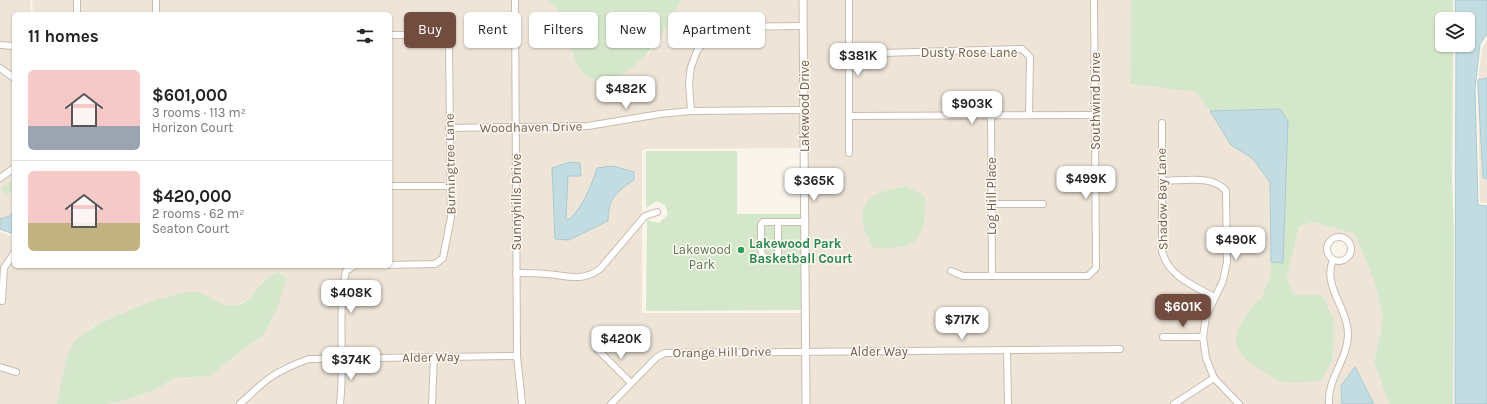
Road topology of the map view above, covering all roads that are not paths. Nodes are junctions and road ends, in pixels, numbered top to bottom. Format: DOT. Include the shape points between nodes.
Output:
graph roads {
  1 [pos="77,0"];
  2 [pos="156,0"];
  3 [pos="515,0"];
  4 [pos="803,0"];
  5 [pos="849,0"];
  6 [pos="1094,0"];
  7 [pos="76,12"];
  8 [pos="156,12"];
  9 [pos="803,26"];
  10 [pos="392,35"];
  11 [pos="0,45"];
  12 [pos="12,46"];
  13 [pos="848,54"];
  14 [pos="0,68"];
  15 [pos="12,77"];
  16 [pos="804,110"];
  17 [pos="691,111"];
  18 [pos="1029,115"];
  19 [pos="1095,115"];
  20 [pos="849,116"];
  21 [pos="991,116"];
  22 [pos="1162,123"];
  23 [pos="449,128"];
  24 [pos="516,128"];
  25 [pos="849,153"];
  26 [pos="12,169"];
  27 [pos="0,178"];
  28 [pos="1162,181"];
  29 [pos="392,186"];
  30 [pos="450,186"];
  31 [pos="991,204"];
  32 [pos="1043,204"];
  33 [pos="657,212"];
  34 [pos="778,222"];
  35 [pos="804,222"];
  36 [pos="12,256"];
  37 [pos="1333,260"];
  38 [pos="392,265"];
  39 [pos="351,268"];
  40 [pos="951,271"];
  41 [pos="516,273"];
  42 [pos="992,276"];
  43 [pos="1214,298"];
  44 [pos="2,301"];
  45 [pos="1164,337"];
  46 [pos="1203,337"];
  47 [pos="1120,349"];
  48 [pos="598,350"];
  49 [pos="1007,350"];
  50 [pos="805,352"];
  51 [pos="517,356"];
  52 [pos="434,357"];
  53 [pos="342,358"];
  54 [pos="0,367"];
  55 [pos="16,372"];
  56 [pos="1214,378"];
  57 [pos="631,383"];
  58 [pos="240,404"];
  59 [pos="340,404"];
  60 [pos="432,404"];
  61 [pos="522,404"];
  62 [pos="612,404"];
  63 [pos="806,404"];
  64 [pos="1008,404"];
  65 [pos="1174,404"];
  66 [pos="1239,404"];
  67 [pos="1328,404"];
  1 -- 7 [label="street"];
  2 -- 8 [label="street"];
  3 -- 24 [label="street, Sunnyhills Drive"];
  4 -- 9 [label="street, Lakewood Drive"];
  5 -- 13 [label="street"];
  6 -- 19 [label="street, Southwind Drive"];
  9 -- 16 [label="street, Lakewood Drive"];
  9 -- 17 [label="street" via="723,27 711,32 697,51 691,67"];
  10 -- 23 [label="street, Burningtree Lane" via="438,35 446,39 449,46"];
  11 -- 12 [label="street"];
  13 -- 18 [label="street, Dusty Rose Lane" via="1022,49 1030,57"];
  13 -- 20 [label="street"];
  14 -- 15 [label="street"];
  16 -- 17 [label="street, Woodhaven Drive"];
  16 -- 35 [label="street, Lakewood Drive"];
  17 -- 24 [label="street, Woodhaven Drive" via="588,126"];
  18 -- 19 [label="street"];
  18 -- 21 [label="street"];
  19 -- 42 [label="street, Southwind Drive" via="1096,268 1088,276"];
  20 -- 21 [label="street"];
  20 -- 25 [label="street"];
  21 -- 31 [label="street, Log Hill Place"];
  22 -- 28 [label="street, Shadow Bay Lane"];
  23 -- 24 [label="street, Woodhaven Drive"];
  23 -- 30 [label="street, Burningtree Lane"];
  24 -- 41 [label="street, Sunnyhills Drive"];
  26 -- 27 [label="street"];
  28 -- 43 [label="street, Shadow Bay Lane" via="1164,262 1174,274"];
  28 -- 43 [label="street" via="1212,181 1221,184 1226,191 1227,262"];
  29 -- 30 [label="street"];
  30 -- 38 [label="street, Burningtree Lane" via="451,217 443,258 435,264"];
  31 -- 32 [label="street"];
  31 -- 42 [label="street, Log Hill Place"];
  33 -- 41 [label="street" via="645,216 600,269 590,276 578,278"];
  34 -- 34 [label="street" via="763,222 761,225 760,250 767,258 776,258 778,254"];
  34 -- 35 [label="street"];
  35 -- 50 [label="street, Lakewood Drive"];
  36 -- 44 [label="street" via="4,268"];
  37 -- 67 [label="street" via="1332,289 1344,315 1348,332 1346,350 1331,382"];
  39 -- 53 [label="street" via="346,271 341,292"];
  40 -- 42 [label="street, Southwind Drive" via="963,276"];
  41 -- 51 [label="street, Sunnyhills Drive"];
  43 -- 46 [label="street" via="1206,316"];
  45 -- 46 [label="street"];
  46 -- 56 [label="street" via="1206,358"];
  47 -- 49 [label="street, Alder Way"];
  48 -- 57 [label="street"];
  49 -- 50 [label="street, Alder Way"];
  49 -- 64 [label="street"];
  50 -- 57 [label="street, Orange Hill Drive" via="665,353 657,357"];
  50 -- 63 [label="street, Lakewood Drive"];
  51 -- 52 [label="street, Alder Way"];
  51 -- 61 [label="street, Sunnyhills Drive"];
  52 -- 53 [label="street, Alder Way"];
  52 -- 60 [label="street"];
  53 -- 58 [label="street, Alder Way" via="309,359 283,368 264,381"];
  53 -- 59 [label="street"];
  54 -- 55 [label="street"];
  56 -- 65 [label="street"];
  56 -- 66 [label="street"];
  57 -- 62 [label="street, Orange Hill Drive"];
}
